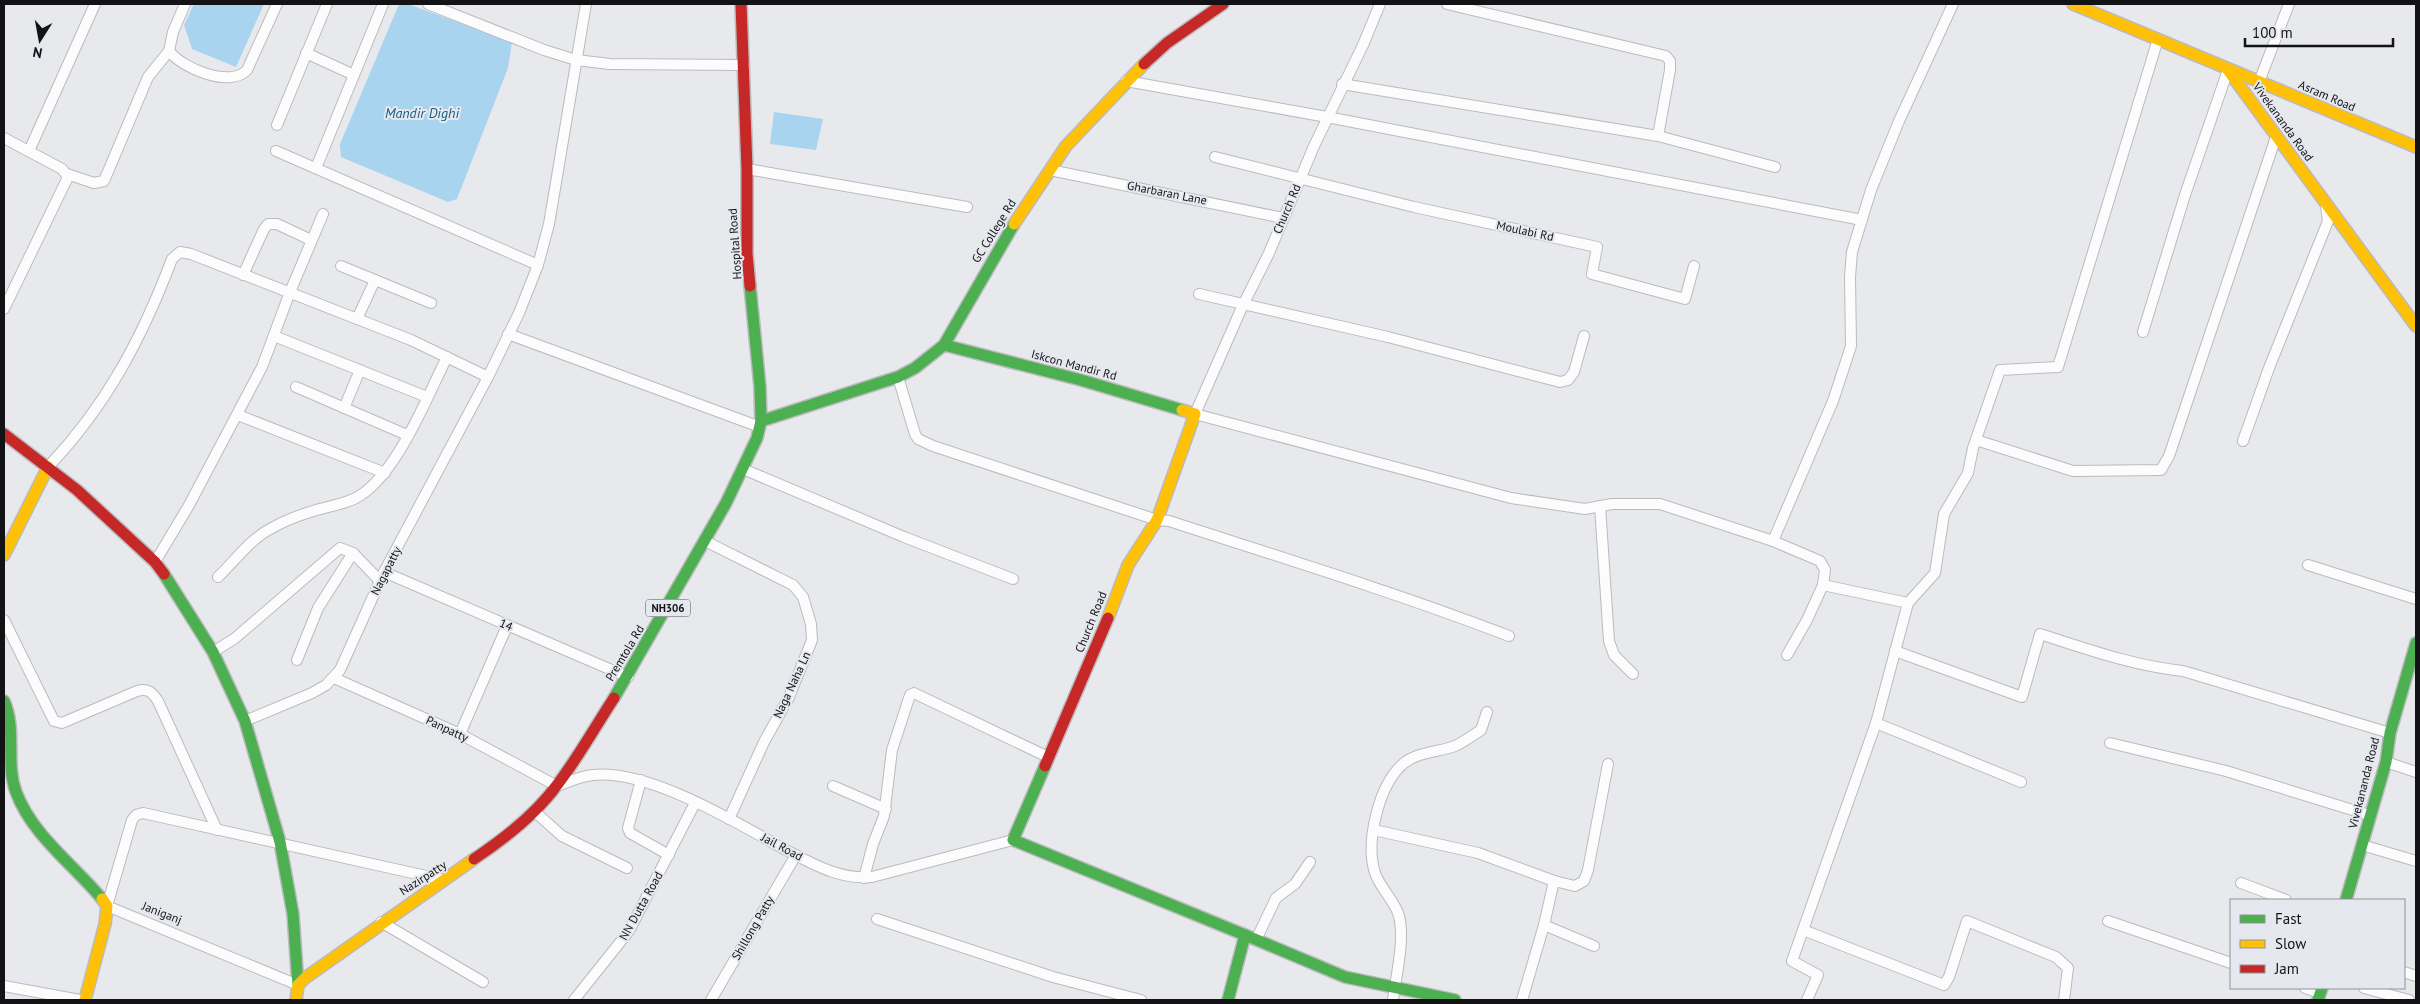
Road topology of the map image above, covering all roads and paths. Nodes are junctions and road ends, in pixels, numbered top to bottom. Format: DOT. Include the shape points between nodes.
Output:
graph roads {
  1 [pos="95,4"];
  2 [pos="186,4"];
  3 [pos="277,4"];
  4 [pos="326,4"];
  5 [pos="383,4"];
  6 [pos="428,4"];
  7 [pos="586,4"];
  8 [pos="741,4"];
  9 [pos="1223,4"];
  10 [pos="1380,4"];
  11 [pos="1447,4"];
  12 [pos="1953,4"];
  13 [pos="2073,4"];
  14 [pos="2289,4"];
  15 [pos="2158,39"];
  16 [pos="169,51"];
  17 [pos="306,53"];
  18 [pos="576,60"];
  19 [pos="744,65"];
  20 [pos="2228,70"];
  21 [pos="354,75"];
  22 [pos="1126,81"];
  23 [pos="2259,82"];
  24 [pos="1342,84"];
  25 [pos="1327,117"];
  26 [pos="277,125"];
  27 [pos="1658,136"];
  28 [pos="2276,137"];
  29 [pos="4,138"];
  30 [pos="2416,147"];
  31 [pos="29,151"];
  32 [pos="276,151"];
  33 [pos="1216,157"];
  34 [pos="1775,167"];
  35 [pos="316,168"];
  36 [pos="747,169"];
  37 [pos="1050,170"];
  38 [pos="67,174"];
  39 [pos="1300,179"];
  40 [pos="2326,203"];
  41 [pos="967,207"];
  42 [pos="323,214"];
  43 [pos="1283,218"];
  44 [pos="1862,220"];
  45 [pos="311,240"];
  46 [pos="538,265"];
  47 [pos="341,266"];
  48 [pos="1694,266"];
  49 [pos="243,274"];
  50 [pos="375,280"];
  51 [pos="290,292"];
  52 [pos="1199,294"];
  53 [pos="431,303"];
  54 [pos="1243,305"];
  55 [pos="4,309"];
  56 [pos="357,319"];
  57 [pos="2416,326"];
  58 [pos="2144,332"];
  59 [pos="508,334"];
  60 [pos="274,336"];
  61 [pos="1584,336"];
  62 [pos="944,345"];
  63 [pos="447,357"];
  64 [pos="360,370"];
  65 [pos="898,377"];
  66 [pos="488,378"];
  67 [pos="296,387"];
  68 [pos="427,396"];
  69 [pos="344,408"];
  70 [pos="1195,414"];
  71 [pos="238,415"];
  72 [pos="760,424"];
  73 [pos="4,434"];
  74 [pos="407,435"];
  75 [pos="1976,440"];
  76 [pos="2243,441"];
  77 [pos="48,467"];
  78 [pos="743,469"];
  79 [pos="385,473"];
  80 [pos="1600,506"];
  81 [pos="1157,520"];
  82 [pos="1773,541"];
  83 [pos="705,542"];
  84 [pos="353,553"];
  85 [pos="4,555"];
  86 [pos="155,562"];
  87 [pos="2308,565"];
  88 [pos="218,577"];
  89 [pos="382,577"];
  90 [pos="1014,579"];
  91 [pos="1823,585"];
  92 [pos="2416,599"];
  93 [pos="1908,603"];
  94 [pos="4,620"];
  95 [pos="507,626"];
  96 [pos="1509,636"];
  97 [pos="2416,643"];
  98 [pos="1895,651"];
  99 [pos="212,652"];
  100 [pos="1787,655"];
  101 [pos="297,660"];
  102 [pos="2411,673"];
  103 [pos="1633,674"];
  104 [pos="628,677"];
  105 [pos="334,678"];
  106 [pos="4,701"];
  107 [pos="1487,712"];
  108 [pos="245,720"];
  109 [pos="1876,723"];
  110 [pos="2390,733"];
  111 [pos="460,734"];
  112 [pos="2110,743"];
  113 [pos="1048,757"];
  114 [pos="2386,762"];
  115 [pos="1608,764"];
  116 [pos="2416,772"];
  117 [pos="641,780"];
  118 [pos="2021,782"];
  119 [pos="557,786"];
  120 [pos="833,786"];
  121 [pos="695,803"];
  122 [pos="886,808"];
  123 [pos="534,811"];
  124 [pos="2369,814"];
  125 [pos="729,819"];
  126 [pos="217,830"];
  127 [pos="1374,830"];
  128 [pos="1013,840"];
  129 [pos="280,842"];
  130 [pos="2362,845"];
  131 [pos="669,855"];
  132 [pos="796,855"];
  133 [pos="2416,861"];
  134 [pos="1310,862"];
  135 [pos="627,868"];
  136 [pos="864,878"];
  137 [pos="445,880"];
  138 [pos="1554,881"];
  139 [pos="2240,882"];
  140 [pos="2283,899"];
  141 [pos="2346,899"];
  142 [pos="106,906"];
  143 [pos="877,919"];
  144 [pos="2108,921"];
  145 [pos="381,922"];
  146 [pos="1544,924"];
  147 [pos="1803,930"];
  148 [pos="1250,938"];
  149 [pos="1594,946"];
  150 [pos="2230,963"];
  151 [pos="483,982"];
  152 [pos="298,985"];
  153 [pos="4,986"];
  154 [pos="2308,989"];
  155 [pos="2368,989"];
  156 [pos="1394,994"];
  157 [pos="2320,994"];
  158 [pos="80,1000"];
  159 [pos="85,1000"];
  160 [pos="296,1000"];
  161 [pos="574,1000"];
  162 [pos="711,1000"];
  163 [pos="1141,1000"];
  164 [pos="1228,1000"];
  165 [pos="1455,1000"];
  166 [pos="1522,1000"];
  167 [pos="1806,1000"];
  168 [pos="2064,1000"];
  169 [pos="2409,1000"];
  1 -- 31 [label="street"];
  2 -- 16 [label="street"];
  3 -- 16 [label="street" via="254,58 242,76 216,76 180,63"];
  4 -- 17 [label="street"];
  5 -- 21 [label="street"];
  6 -- 18 [label="street"];
  7 -- 18 [label="street, Nagapatty"];
  8 -- 19 [label="main road, NH306"];
  9 -- 22 [label="main road, GC College Rd" via="1167,43"];
  10 -- 24 [label="street, Church Rd"];
  11 -- 27 [label="street" via="1666,56 1670,70"];
  12 -- 44 [label="street" via="1899,121"];
  13 -- 15 [label="main road"];
  14 -- 23 [label="street"];
  15 -- 20 [label="main road"];
  15 -- 75 [label="street" via="2058,368 2000,370"];
  16 -- 38 [label="street" via="148,77 104,181 94,183"];
  17 -- 21 [label="street"];
  17 -- 26 [label="street"];
  18 -- 19 [label="street" via="610,64"];
  18 -- 46 [label="street, Nagapatty" via="556,194"];
  19 -- 36 [label="main road, Hospital Road / NH306"];
  20 -- 23 [label="main road, Asram Road"];
  20 -- 28 [label="main road, Vivekananda Road"];
  20 -- 58 [label="street" via="2185,194"];
  21 -- 35 [label="street"];
  22 -- 25 [label="street"];
  22 -- 37 [label="main road, GC College Rd" via="1066,146"];
  23 -- 30 [label="main road, Asram Road"];
  24 -- 25 [label="street, Church Rd"];
  24 -- 27 [label="street"];
  25 -- 39 [label="street, Church Rd"];
  25 -- 44 [label="street"];
  27 -- 34 [label="street"];
  28 -- 40 [label="main road, Vivekananda Road"];
  28 -- 75 [label="street" via="2169,456 2161,470 2073,472"];
  29 -- 31 [label="street"];
  31 -- 38 [label="street"];
  32 -- 35 [label="street"];
  33 -- 39 [label="street"];
  35 -- 46 [label="street"];
  36 -- 41 [label="street"];
  36 -- 72 [label="main road, Hospital Road / NH306" via="747,254 758,344"];
  37 -- 43 [label="street, Gharbaran Lane"];
  37 -- 62 [label="main road, GC College Rd" via="1016,220"];
  38 -- 55 [label="street" via="67,181"];
  39 -- 43 [label="street, Church Rd"];
  39 -- 48 [label="street, Moulabi Rd" via="1597,247 1592,274 1685,298"];
  40 -- 57 [label="main road, Vivekananda Road"];
  40 -- 76 [label="street" via="2328,221"];
  42 -- 45 [label="street"];
  43 -- 54 [label="street, Church Rd"];
  44 -- 82 [label="street" via="1852,252 1851,346 1833,401"];
  45 -- 49 [label="street" via="277,224 268,224"];
  45 -- 51 [label="street"];
  46 -- 59 [label="street, Nagapatty"];
  47 -- 50 [label="street"];
  49 -- 51 [label="street"];
  49 -- 77 [label="street" via="190,254 176,254 126,362 90,419"];
  50 -- 53 [label="street"];
  50 -- 56 [label="street"];
  51 -- 56 [label="street"];
  51 -- 60 [label="street"];
  52 -- 54 [label="street"];
  54 -- 61 [label="street" via="1388,337 1560,382 1568,380 1574,372"];
  54 -- 70 [label="street, Church Rd"];
  56 -- 63 [label="street"];
  59 -- 66 [label="street, Nagapatty"];
  59 -- 72 [label="street"];
  60 -- 64 [label="street"];
  60 -- 71 [label="street"];
  62 -- 65 [label="main road, GC College Rd"];
  62 -- 70 [label="main road, Iskcon Mandir Rd" via="1081,380"];
  63 -- 66 [label="street"];
  63 -- 68 [label="street"];
  64 -- 68 [label="street"];
  64 -- 69 [label="street"];
  65 -- 72 [label="main road, GC College Rd"];
  65 -- 81 [label="street" via="915,434 924,442"];
  66 -- 89 [label="street, Nagapatty"];
  67 -- 69 [label="street"];
  68 -- 74 [label="street"];
  69 -- 74 [label="street"];
  70 -- 80 [label="street" via="1511,498 1585,509"];
  70 -- 81 [label="main road, Church Road"];
  71 -- 79 [label="street"];
  71 -- 86 [label="street"];
  72 -- 78 [label="main road, Premtola Rd / NH306"];
  73 -- 77 [label="main road"];
  74 -- 79 [label="street"];
  75 -- 93 [label="street" via="1968,473 1944,514 1935,573"];
  77 -- 85 [label="main road"];
  77 -- 86 [label="main road"];
  78 -- 83 [label="main road, Premtola Rd / NH306"];
  78 -- 90 [label="street"];
  79 -- 88 [label="street" via="353,500 270,528"];
  80 -- 82 [label="street" via="1660,504"];
  80 -- 103 [label="street" via="1609,640 1620,664"];
  81 -- 96 [label="street" via="1310,566"];
  81 -- 113 [label="main road, Church Road" via="1128,565 1095,651"];
  82 -- 91 [label="street" via="1820,561 1825,570"];
  83 -- 104 [label="main road, Premtola Rd / NH306"];
  83 -- 125 [label="street, Naga Naha Ln" via="793,585 803,597 812,630 812,640 801,670"];
  84 -- 89 [label="street"];
  84 -- 99 [label="street" via="344,548 334,551 234,639"];
  84 -- 101 [label="street" via="318,608"];
  86 -- 99 [label="main road"];
  87 -- 92 [label="street"];
  89 -- 95 [label="street, 14"];
  89 -- 105 [label="street, Nagapatty"];
  91 -- 93 [label="street"];
  91 -- 100 [label="street"];
  93 -- 98 [label="street"];
  94 -- 126 [label="street" via="54,721 62,722 137,691 150,690"];
  95 -- 104 [label="street, 14"];
  95 -- 111 [label="street"];
  97 -- 102 [label="main road, Vivekananda Road"];
  98 -- 109 [label="street"];
  98 -- 110 [label="street" via="2022,697 2040,634 2126,661 2183,671"];
  99 -- 108 [label="main road"];
  102 -- 110 [label="main road, Vivekananda Road"];
  104 -- 119 [label="main road, Premtola Rd / NH306"];
  105 -- 108 [label="street, Nagapatty" via="312,693"];
  105 -- 111 [label="street, Panpatty"];
  106 -- 142 [label="main road" via="9,712 13,783 18,797 44,835"];
  107 -- 127 [label="street" via="1481,730 1455,746 1405,762 1385,785"];
  108 -- 129 [label="main road"];
  109 -- 118 [label="street"];
  109 -- 147 [label="street"];
  110 -- 114 [label="main road, Vivekananda Road"];
  111 -- 119 [label="street, Panpatty"];
  112 -- 124 [label="street" via="2226,770"];
  113 -- 122 [label="street" via="914,693 910,695 892,750"];
  113 -- 128 [label="main road, Church Road"];
  114 -- 116 [label="street"];
  114 -- 124 [label="main road, Vivekananda Road"];
  115 -- 138 [label="street" via="1584,881 1575,886"];
  117 -- 119 [label="street, Jail Road" via="618,775 592,775"];
  117 -- 121 [label="street, Jail Road"];
  117 -- 131 [label="street" via="628,828 630,833"];
  119 -- 123 [label="main road, Nazirpatty / NH306"];
  120 -- 122 [label="street"];
  121 -- 125 [label="street, Jail Road"];
  121 -- 131 [label="street, NN Dutta Road"];
  122 -- 136 [label="street"];
  123 -- 135 [label="street" via="562,836"];
  123 -- 137 [label="main road, Nazirpatty / NH306"];
  124 -- 130 [label="main road, Vivekananda Road"];
  125 -- 132 [label="street, Jail Road"];
  126 -- 129 [label="street"];
  126 -- 142 [label="street" via="136,814"];
  127 -- 138 [label="street" via="1478,853"];
  127 -- 156 [label="street" via="1375,873 1399,916 1400,945"];
  128 -- 136 [label="street, Jail Road"];
  128 -- 148 [label="main road"];
  129 -- 137 [label="street"];
  129 -- 152 [label="main road" via="293,914"];
  130 -- 133 [label="street"];
  130 -- 141 [label="main road, Vivekananda Road"];
  131 -- 161 [label="street, NN Dutta Road" via="629,931"];
  132 -- 136 [label="street, Jail Road" via="842,876"];
  132 -- 162 [label="street, Shillong Patty"];
  134 -- 148 [label="street" via="1295,884 1276,898"];
  137 -- 145 [label="main road, Nazirpatty / NH306"];
  138 -- 146 [label="street"];
  139 -- 140 [label="street"];
  142 -- 152 [label="street, Janiganj"];
  142 -- 159 [label="main road" via="105,924"];
  143 -- 163 [label="street" via="1053,978"];
  144 -- 150 [label="street"];
  145 -- 151 [label="street"];
  145 -- 152 [label="main road, Nazirpatty / NH306"];
  146 -- 149 [label="street"];
  146 -- 166 [label="street"];
  147 -- 167 [label="street" via="1792,961 1818,975"];
  147 -- 168 [label="street" via="1944,985 1967,921 2056,957 2068,968"];
  148 -- 156 [label="main road"];
  148 -- 164 [label="main road"];
  152 -- 160 [label="main road"];
  153 -- 158 [label="street"];
  154 -- 157 [label="street"];
  155 -- 169 [label="street"];
  156 -- 165 [label="main road"];
}
